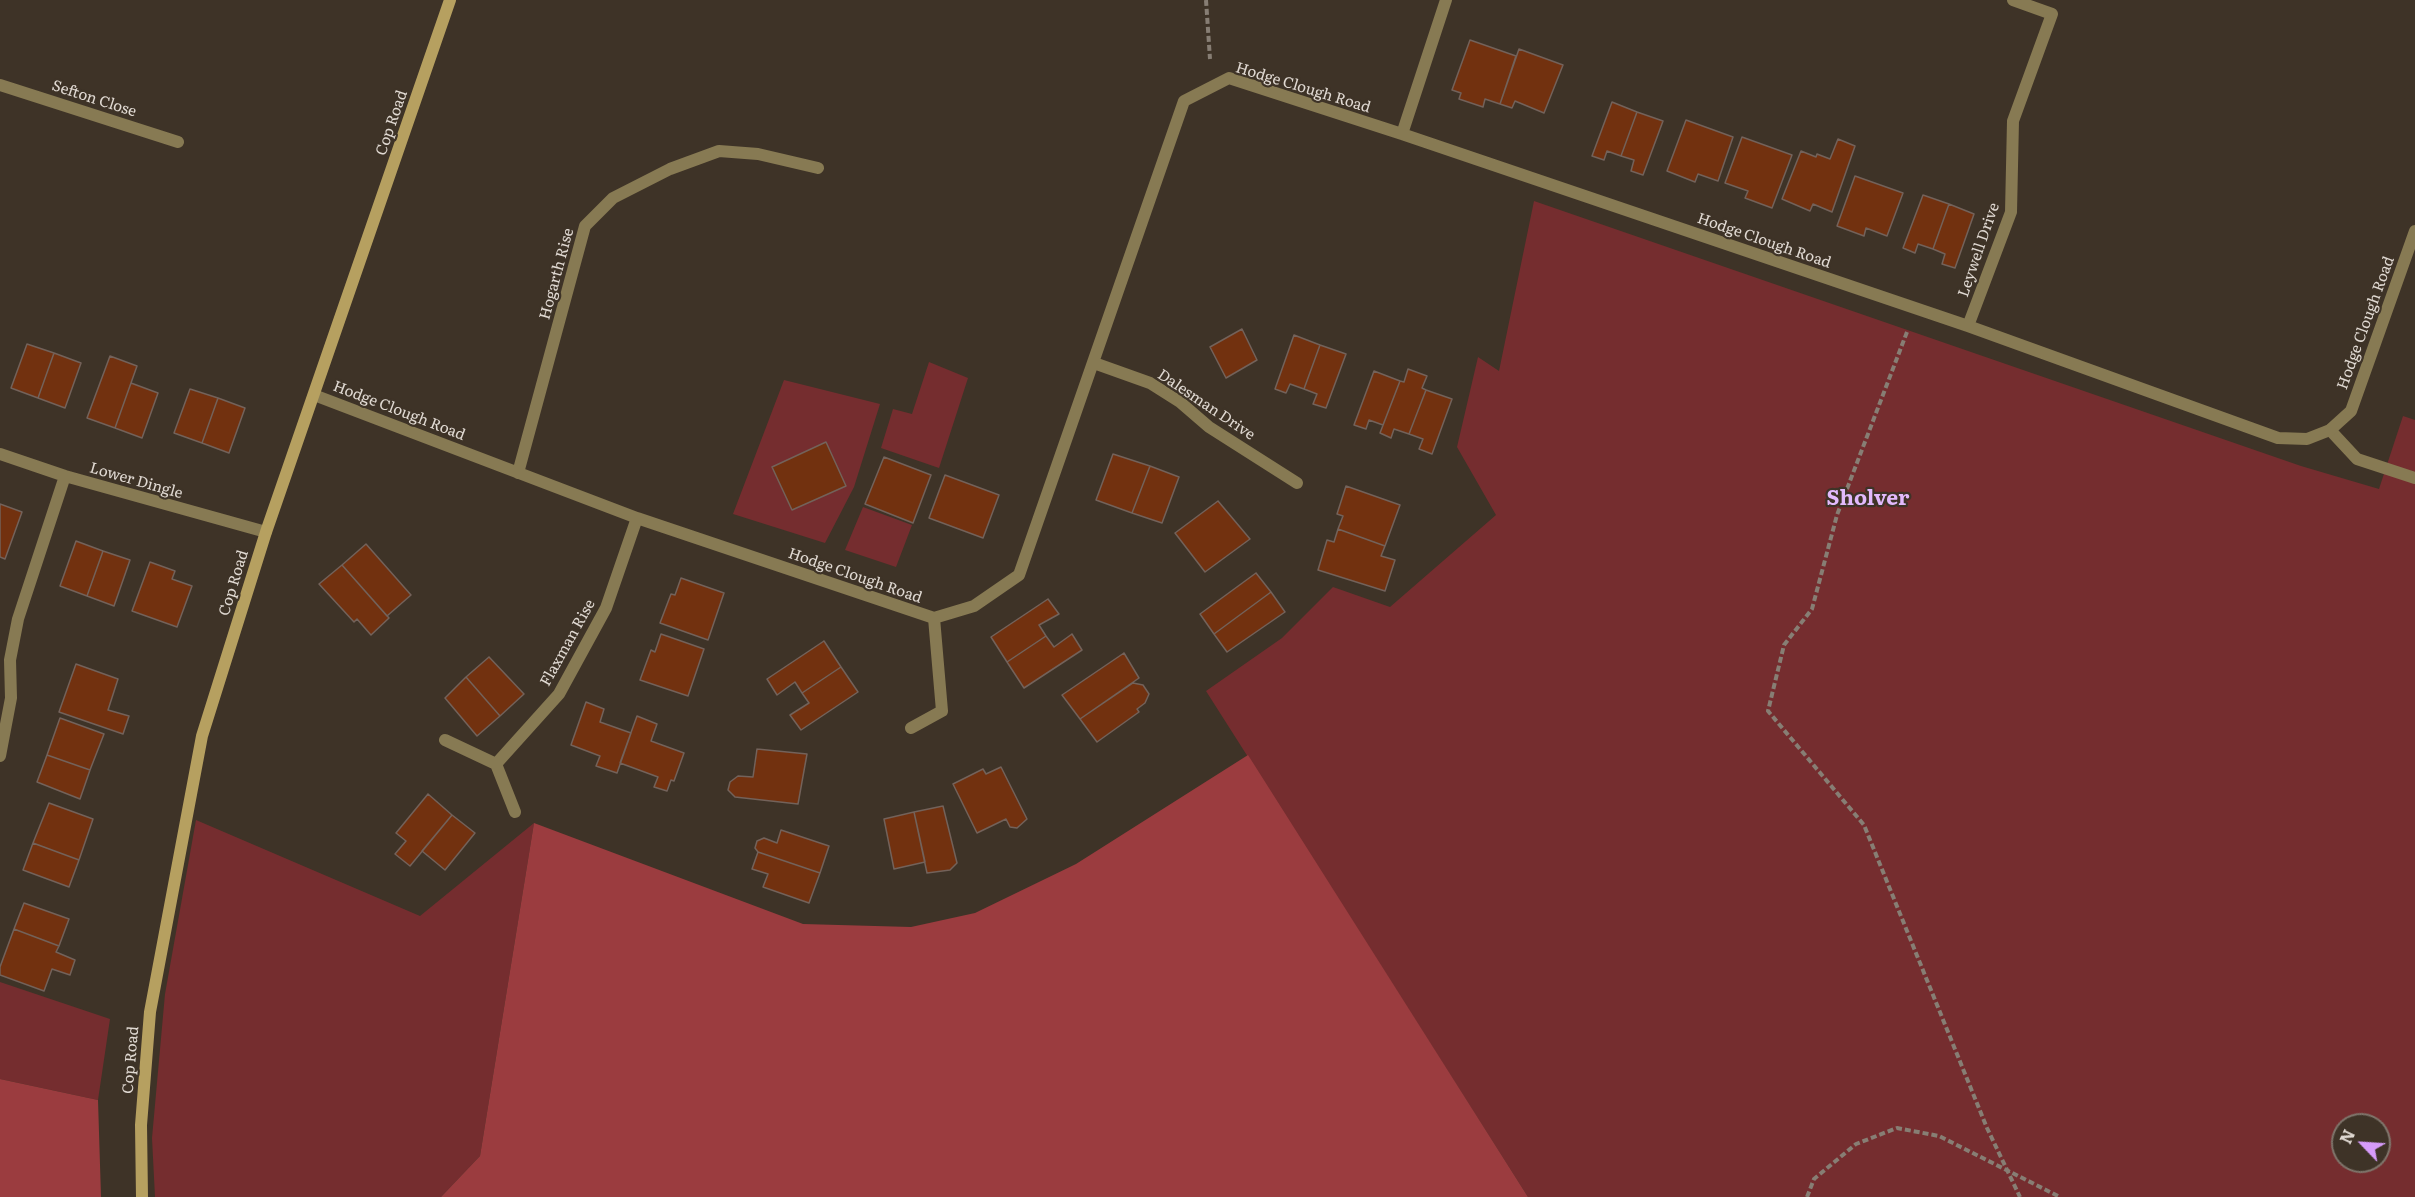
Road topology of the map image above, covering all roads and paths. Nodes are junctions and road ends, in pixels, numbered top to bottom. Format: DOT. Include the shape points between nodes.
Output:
graph roads {
  1 [pos="450,0"];
  2 [pos="1206,0"];
  3 [pos="1446,0"];
  4 [pos="2013,0"];
  5 [pos="0,85"];
  6 [pos="1212,87"];
  7 [pos="1402,134"];
  8 [pos="178,142"];
  9 [pos="818,168"];
  10 [pos="2415,231"];
  11 [pos="1916,308"];
  12 [pos="1968,326"];
  13 [pos="1094,363"];
  14 [pos="314,394"];
  15 [pos="2330,430"];
  16 [pos="0,454"];
  17 [pos="518,473"];
  18 [pos="65,476"];
  19 [pos="2415,478"];
  20 [pos="1297,483"];
  21 [pos="637,518"];
  22 [pos="266,532"];
  23 [pos="934,618"];
  24 [pos="911,728"];
  25 [pos="445,740"];
  26 [pos="0,756"];
  27 [pos="496,764"];
  28 [pos="514,812"];
  29 [pos="2008,1171"];
  30 [pos="142,1197"];
  31 [pos="1807,1197"];
  32 [pos="2020,1197"];
  33 [pos="2060,1197"];
  1 -- 14 [label="street, Cop Road"];
  2 -- 6 [label="path"];
  3 -- 7 [label="street"];
  4 -- 12 [label="street, Leywell Drive" via="2052,14 2013,122 2011,212"];
  5 -- 8 [label="street, Sefton Close"];
  6 -- 7 [label="street, Hodge Clough Road" via="1229,78"];
  6 -- 13 [label="street, Hodge Clough Road" via="1184,101"];
  7 -- 11 [label="street, Hodge Clough Road"];
  9 -- 17 [label="street, Hogarth Rise" via="758,154 719,151 670,169 613,198 585,226"];
  10 -- 15 [label="street, Hodge Clough Road" via="2351,411"];
  11 -- 12 [label="street, Hodge Clough Road"];
  11 -- 29 [label="path" via="1837,515 1812,609 1784,645 1768,711 1864,825"];
  12 -- 15 [label="street, Hodge Clough Road" via="2278,438 2307,440"];
  13 -- 20 [label="street, Dalesman Drive" via="1150,383 1209,427"];
  13 -- 23 [label="street, Hodge Clough Road" via="1019,575 974,606"];
  14 -- 17 [label="street, Hodge Clough Road"];
  14 -- 22 [label="street, Cop Road"];
  15 -- 19 [label="street" via="2357,459"];
  16 -- 18 [label="street, Lower Dingle"];
  17 -- 21 [label="street, Hodge Clough Road"];
  18 -- 22 [label="street, Lower Dingle"];
  18 -- 26 [label="street" via="18,619 10,660 11,698"];
  21 -- 23 [label="street, Hodge Clough Road"];
  21 -- 27 [label="street, Flaxman Rise" via="606,608 559,694"];
  22 -- 30 [label="street, Cop Road" via="202,736 150,1012 141,1125"];
  23 -- 24 [label="street" via="942,711"];
  25 -- 27 [label="street"];
  27 -- 28 [label="street"];
  29 -- 31 [label="path" via="1939,1136 1897,1128 1856,1144 1814,1179"];
  29 -- 32 [label="path"];
  29 -- 33 [label="path"];
}
